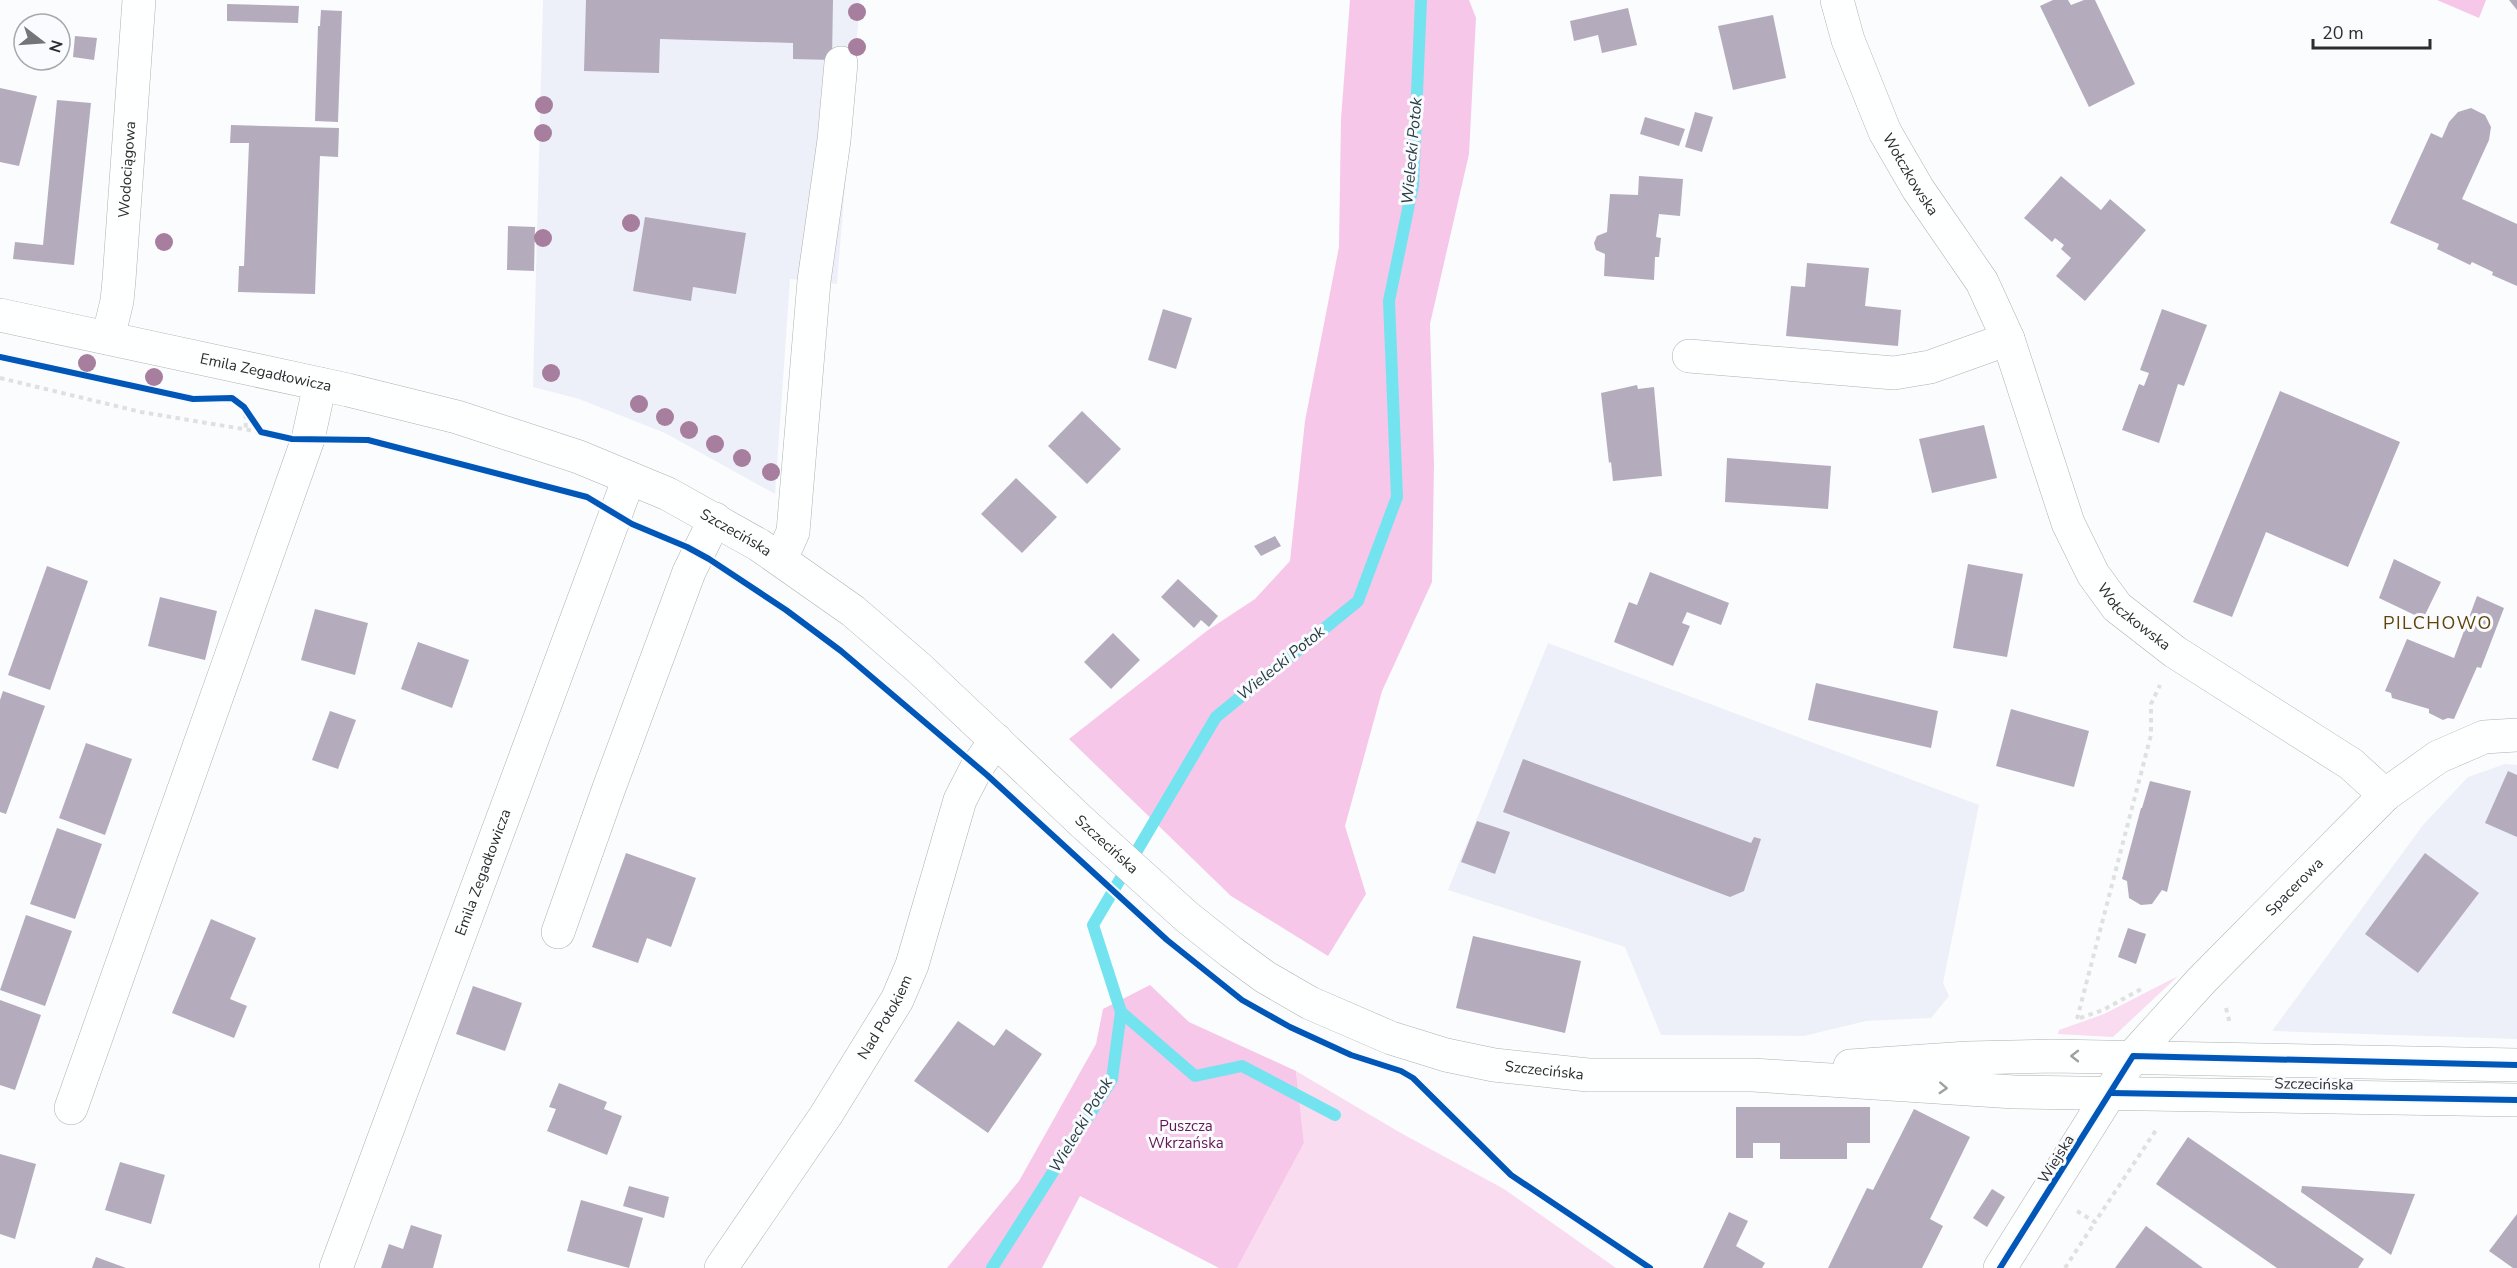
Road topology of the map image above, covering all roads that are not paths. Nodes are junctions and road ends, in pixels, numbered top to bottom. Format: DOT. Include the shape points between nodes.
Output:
graph roads {
  1 [pos="139,0"];
  2 [pos="1838,0"];
  3 [pos="840,63"];
  4 [pos="0,315"];
  5 [pos="108,338"];
  6 [pos="2008,339"];
  7 [pos="1689,356"];
  8 [pos="320,384"];
  9 [pos="529,439"];
  10 [pos="629,478"];
  11 [pos="715,519"];
  12 [pos="781,559"];
  13 [pos="2517,735"];
  14 [pos="996,740"];
  15 [pos="2385,795"];
  16 [pos="558,932"];
  17 [pos="2133,1056"];
  18 [pos="2517,1065"];
  19 [pos="1753,1075"];
  20 [pos="2111,1093"];
  21 [pos="2517,1100"];
  22 [pos="71,1108"];
  23 [pos="336,1268"];
  24 [pos="722,1268"];
  25 [pos="2000,1268"];
  1 -- 5 [label="street, Wodociągowa" via="119,280"];
  2 -- 6 [label="street, Wołczkowska" via="1848,40 1885,132 1918,189 1982,282"];
  3 -- 12 [label="street" via="834,141 819,234 793,532"];
  4 -- 5 [label="street, Emila Zegadłowicza"];
  5 -- 8 [label="street, Emila Zegadłowicza"];
  6 -- 7 [label="street" via="1930,367 1894,373"];
  6 -- 15 [label="street, Wołczkowska" via="2068,523 2093,574 2117,607 2175,652 2351,764"];
  8 -- 9 [label="street, Emila Zegadłowicza"];
  8 -- 22 [label="street" via="308,439"];
  9 -- 10 [label="street, Szczecińska"];
  10 -- 11 [label="street, Szczecińska"];
  10 -- 23 [label="street, Emila Zegadłowicza"];
  11 -- 12 [label="street, Szczecińska"];
  11 -- 16 [label="street" via="689,572"];
  12 -- 14 [label="street, Szczecińska" via="861,618"];
  13 -- 15 [label="street, Spacerowa" via="2484,737 2438,757"];
  14 -- 19 [label="street, Szczecińska" via="1187,917 1265,976 1310,1003 1391,1038 1446,1055 1550,1072"];
  14 -- 24 [label="street, Nad Potokiem" via="960,800 912,965 897,1000 826,1115"];
  15 -- 17 [label="street, Spacerowa" via="2202,980"];
  17 -- 18 [label="street, Szczecińska"];
  17 -- 19 [label="street, Szczecińska, one-way" via="1885,1062"];
  17 -- 20 [label="street, Spacerowa"];
  19 -- 20 [label="street, Szczecińska, one-way" via="2014,1092"];
  20 -- 21 [label="street, Szczecińska"];
  20 -- 25 [label="street, Wiejska"];
}
